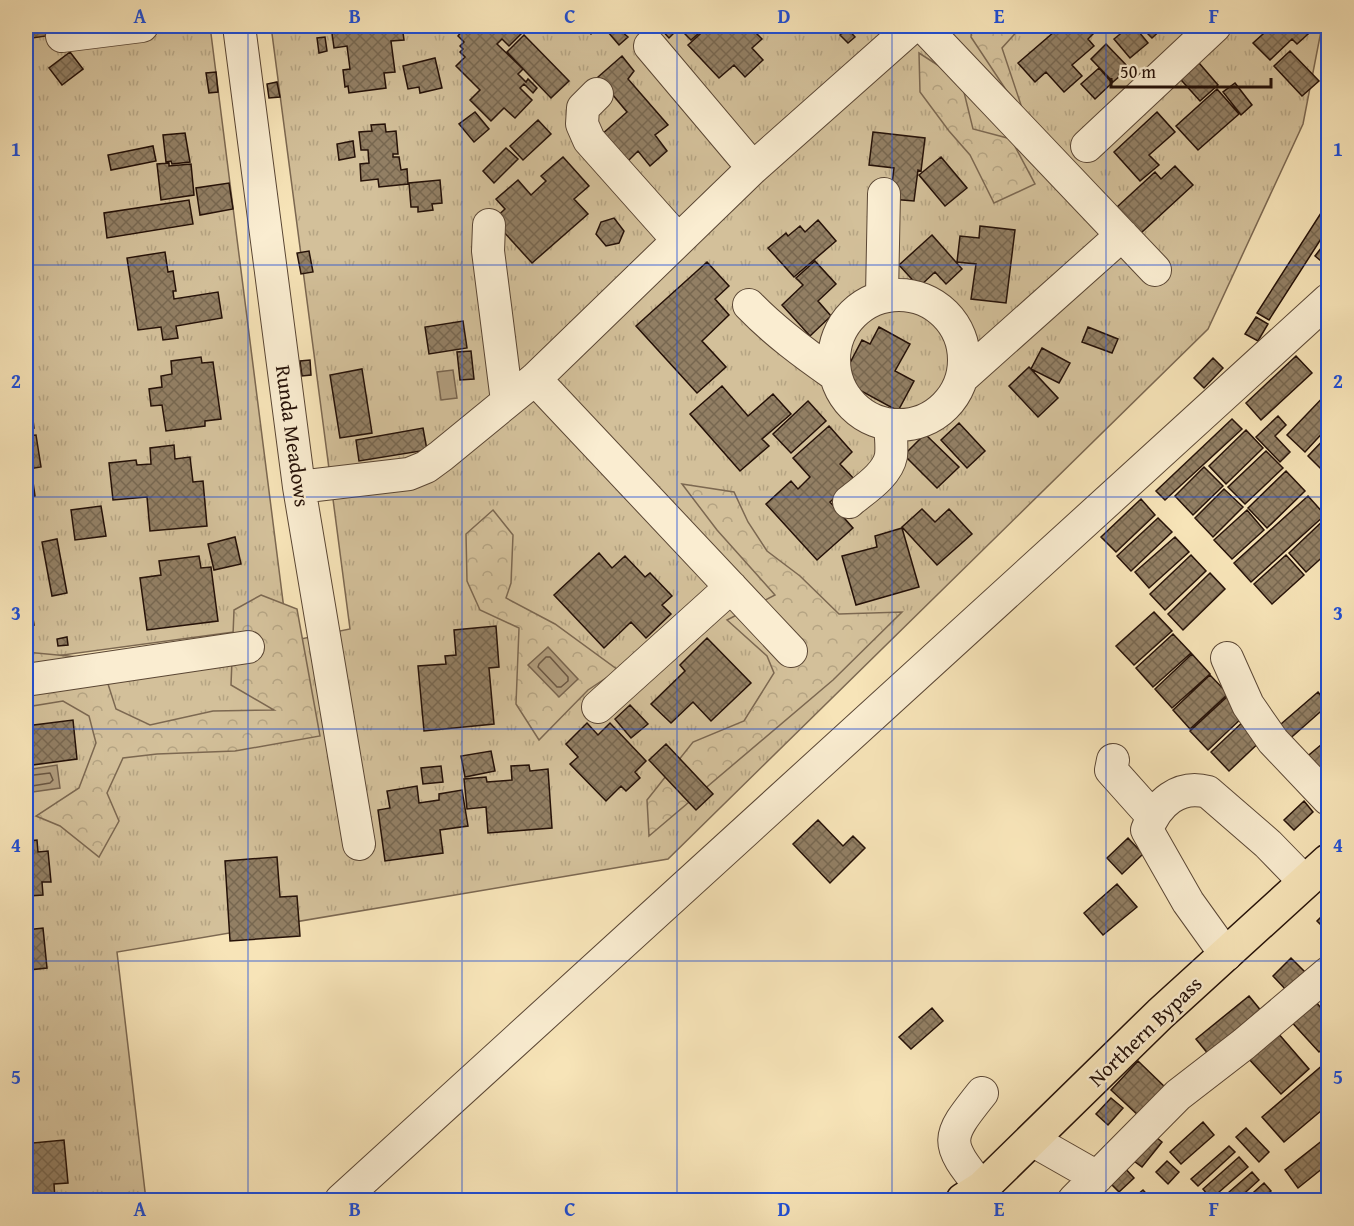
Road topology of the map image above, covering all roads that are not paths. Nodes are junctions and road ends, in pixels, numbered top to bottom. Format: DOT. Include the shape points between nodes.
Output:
graph roads {
  1 [pos="142,26"];
  2 [pos="239,26"];
  3 [pos="913,26"];
  4 [pos="923,26"];
  5 [pos="1215,26"];
  6 [pos="62,36"];
  7 [pos="650,46"];
  8 [pos="597,94"];
  9 [pos="1087,146"];
  10 [pos="753,168"];
  11 [pos="884,194"];
  12 [pos="489,225"];
  13 [pos="1122,235"];
  14 [pos="678,240"];
  15 [pos="1155,270"];
  16 [pos="882,295"];
  17 [pos="1329,300"];
  18 [pos="749,305"];
  19 [pos="835,375"];
  20 [pos="963,376"];
  21 [pos="535,379"];
  22 [pos="507,402"];
  23 [pos="891,427"];
  24 [pos="299,487"];
  25 [pos="849,502"];
  26 [pos="731,587"];
  27 [pos="248,647"];
  28 [pos="791,651"];
  29 [pos="1227,658"];
  30 [pos="26,680"];
  31 [pos="598,707"];
  32 [pos="1113,760"];
  33 [pos="1329,799"];
  34 [pos="1154,816"];
  35 [pos="359,844"];
  36 [pos="1317,872"];
  37 [pos="1226,955"];
  38 [pos="1329,973"];
  39 [pos="982,1093"];
  40 [pos="1032,1140"];
  41 [pos="1097,1177"];
  42 [pos="972,1194"];
  43 [pos="341,1200"];
  44 [pos="1074,1200"];
  1 -- 6 [label="street"];
  2 -- 24 [label="street, Runda Meadows"];
  3 -- 10 [label="street"];
  4 -- 13 [label="street"];
  5 -- 9 [label="street"];
  7 -- 10 [label="street"];
  8 -- 14 [label="street" via="583,108 582,124 589,140"];
  10 -- 14 [label="street"];
  11 -- 16 [label="street"];
  12 -- 22 [label="street" via="488,251"];
  13 -- 15 [label="street"];
  13 -- 20 [label="street"];
  14 -- 21 [label="street"];
  16 -- 19 [label="street" via="848,319 835,346"];
  16 -- 20 [label="street" via="901,294 929,301 952,319 964,346"];
  17 -- 43 [label="street"];
  18 -- 19 [label="street"];
  19 -- 23 [label="street" via="845,398 863,415"];
  20 -- 23 [label="street" via="953,399 934,416 911,425"];
  21 -- 22 [label="street"];
  21 -- 26 [label="street"];
  22 -- 24 [label="street" via="426,467 409,474"];
  23 -- 25 [label="street" via="891,457 885,468"];
  24 -- 35 [label="street, Runda Meadows"];
  26 -- 28 [label="street"];
  26 -- 31 [label="street"];
  27 -- 30 [label="street"];
  29 -- 33 [label="street" via="1248,705 1273,741"];
  32 -- 34 [label="street" via="1110,770"];
  34 -- 36 [label="street" via="1180,791 1208,792 1269,844"];
  34 -- 37 [label="street" via="1147,830 1155,847"];
  36 -- 37 [label="main road, Northern Bypass"];
  37 -- 40 [label="main road, Northern Bypass"];
  38 -- 41 [label="street" via="1178,1095"];
  39 -- 42 [label="street" via="964,1115 954,1138 955,1152"];
  40 -- 41 [label="street"];
  40 -- 42 [label="main road, Northern Bypass"];
  41 -- 44 [label="street"];
}
